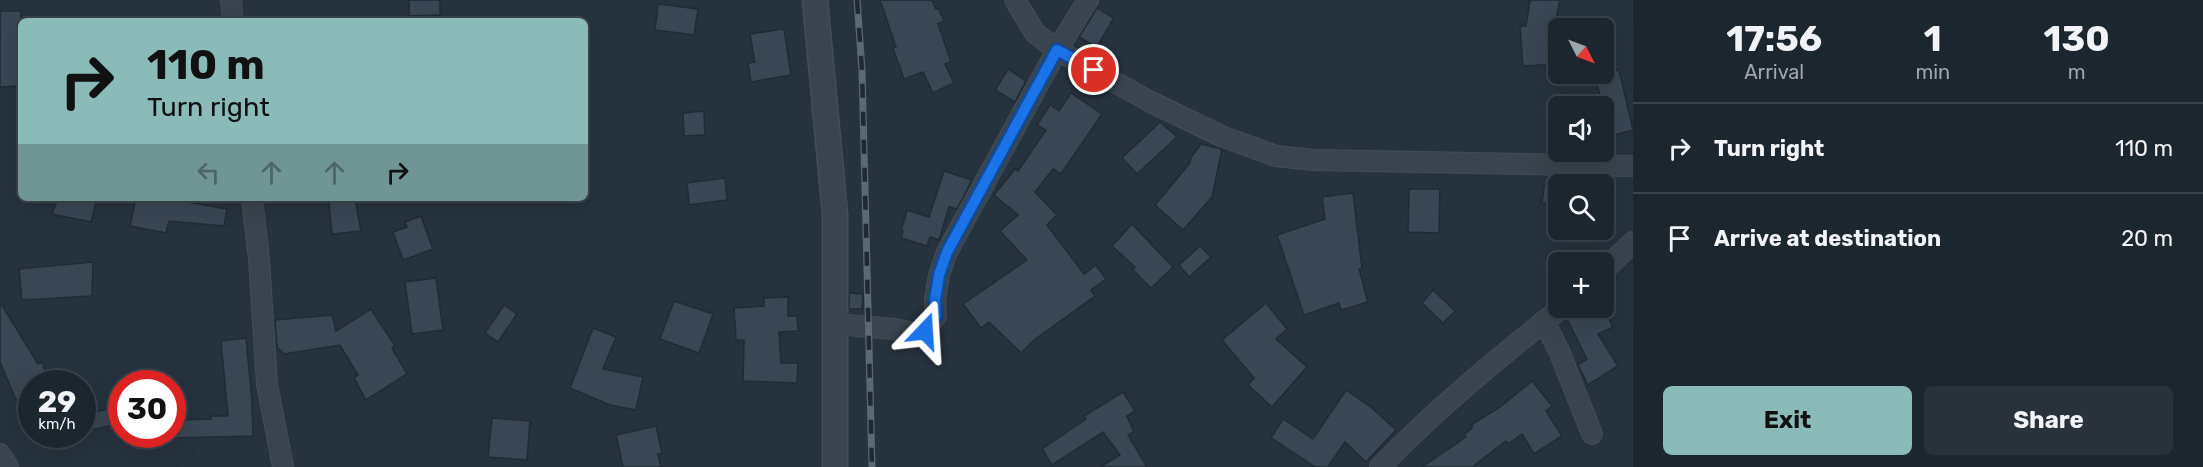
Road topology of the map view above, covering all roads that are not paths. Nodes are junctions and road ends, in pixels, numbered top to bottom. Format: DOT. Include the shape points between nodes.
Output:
graph roads {
  1 [pos="231,0"];
  2 [pos="816,0"];
  3 [pos="1014,0"];
  4 [pos="1088,0"];
  5 [pos="233,18"];
  6 [pos="1057,50"];
  7 [pos="1633,166"];
  8 [pos="252,201"];
  9 [pos="1633,242"];
  10 [pos="1614,260"];
  11 [pos="1548,318"];
  12 [pos="1544,321"];
  13 [pos="835,324"];
  14 [pos="1592,434"];
  15 [pos="0,454"];
  16 [pos="8,467"];
  17 [pos="283,467"];
  18 [pos="835,467"];
  19 [pos="1380,467"];
  1 -- 5 [label="street"];
  2 -- 13 [label="street" via="835,214"];
  3 -- 6 [label="street" via="1035,33"];
  4 -- 6 [label="street"];
  6 -- 7 [label="street" via="1221,136 1276,156"];
  6 -- 13 [label="street" via="947,252 939,275 936,316 925,331"];
  8 -- 17 [label="street" via="267,384"];
  9 -- 10 [label="street"];
  11 -- 12 [label="street"];
  12 -- 14 [label="street"];
  12 -- 19 [label="street"];
  13 -- 18 [label="street"];
  15 -- 16 [label="street"];
}
